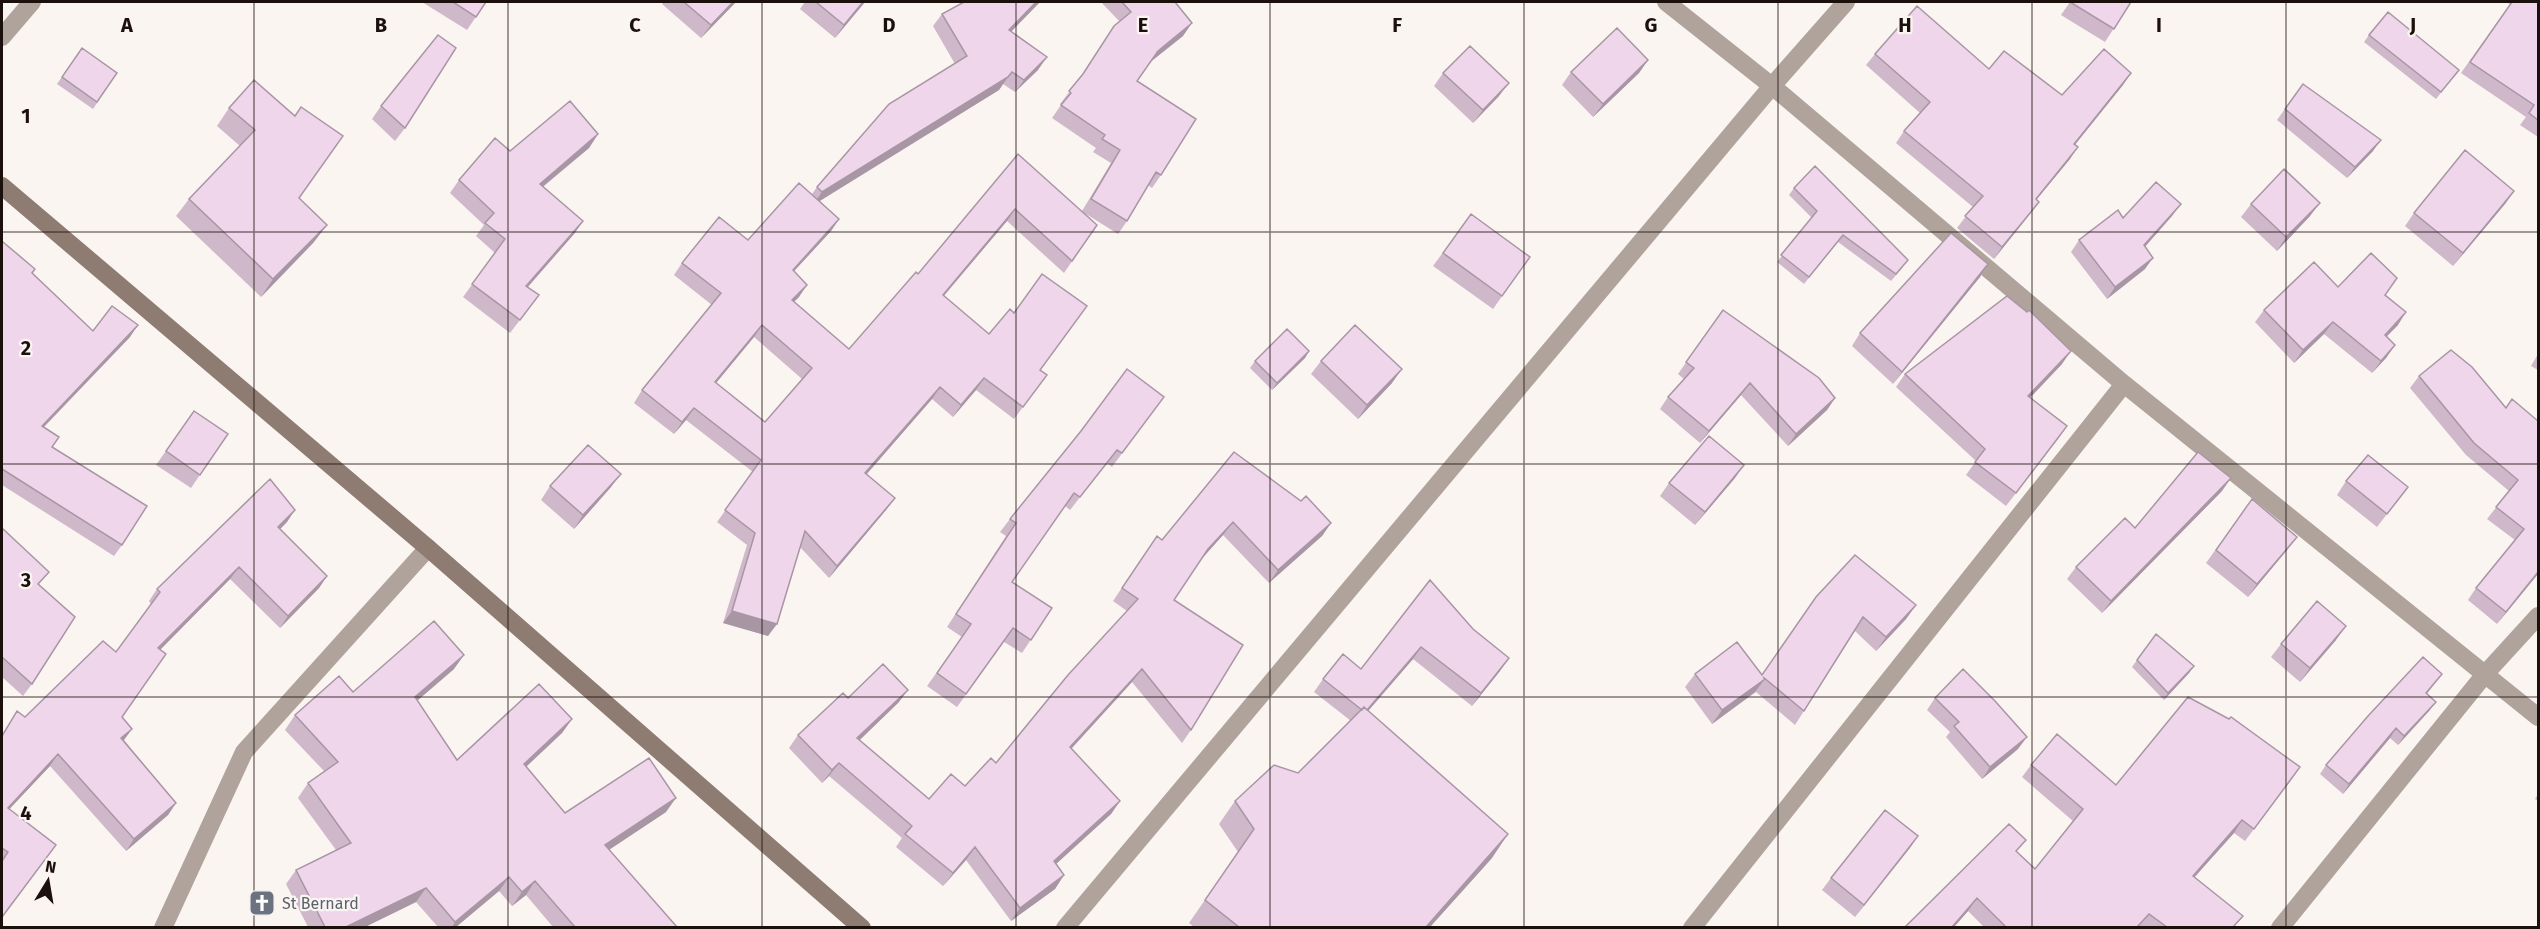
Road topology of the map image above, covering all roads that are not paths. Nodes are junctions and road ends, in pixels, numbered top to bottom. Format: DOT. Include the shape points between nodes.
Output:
graph roads {
  1 [pos="32,2"];
  2 [pos="1666,2"];
  3 [pos="1846,2"];
  4 [pos="2,37"];
  5 [pos="1772,86"];
  6 [pos="2,186"];
  7 [pos="2124,384"];
  8 [pos="428,548"];
  9 [pos="2538,616"];
  10 [pos="2486,674"];
  11 [pos="2538,717"];
  12 [pos="163,927"];
  13 [pos="862,927"];
  14 [pos="1065,927"];
  15 [pos="1692,927"];
  16 [pos="2280,927"];
  1 -- 4 [label="street"];
  2 -- 5 [label="street"];
  3 -- 5 [label="street"];
  5 -- 7 [label="street"];
  5 -- 14 [label="street"];
  6 -- 8 [label="street"];
  7 -- 10 [label="street"];
  7 -- 15 [label="street"];
  8 -- 12 [label="street" via="244,752"];
  8 -- 13 [label="street"];
  9 -- 10 [label="street"];
  10 -- 11 [label="street"];
  10 -- 16 [label="street"];
}
